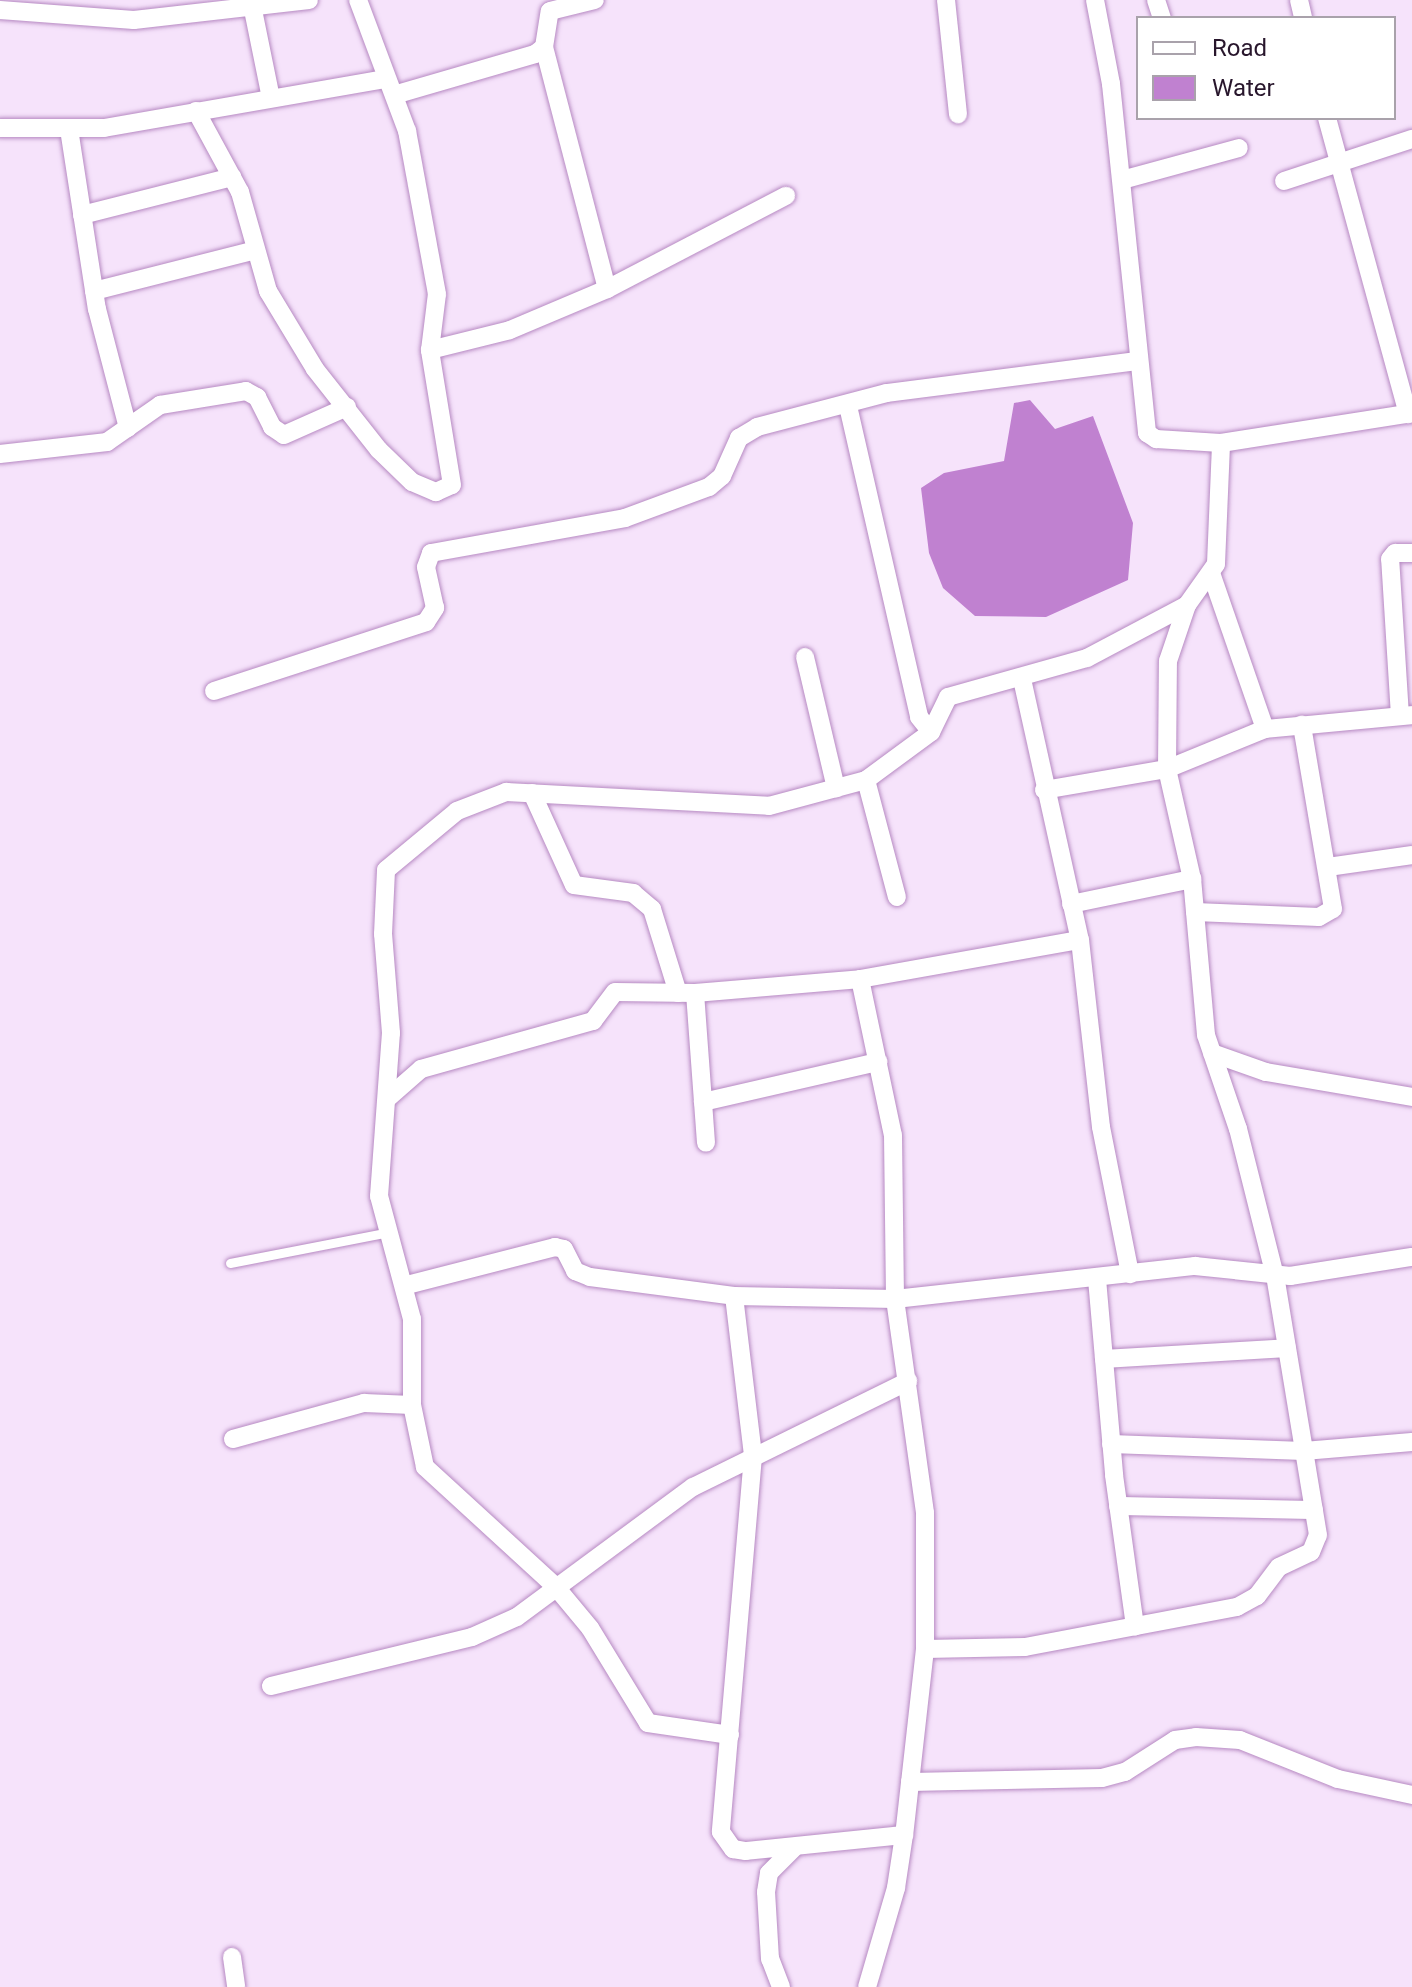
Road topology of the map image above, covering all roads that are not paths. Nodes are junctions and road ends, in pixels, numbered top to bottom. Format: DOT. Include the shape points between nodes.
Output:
graph roads {
  1 [pos="309,0"];
  2 [pos="358,0"];
  3 [pos="595,0"];
  4 [pos="946,0"];
  5 [pos="1095,0"];
  6 [pos="251,4"];
  7 [pos="0,10"];
  8 [pos="544,47"];
  9 [pos="390,87"];
  10 [pos="271,98"];
  11 [pos="196,111"];
  12 [pos="958,114"];
  13 [pos="1327,120"];
  14 [pos="0,128"];
  15 [pos="69,129"];
  16 [pos="1412,139"];
  17 [pos="1239,148"];
  18 [pos="1338,164"];
  19 [pos="232,177"];
  20 [pos="1122,180"];
  21 [pos="1284,181"];
  22 [pos="786,196"];
  23 [pos="82,215"];
  24 [pos="256,250"];
  25 [pos="607,289"];
  26 [pos="94,291"];
  27 [pos="430,350"];
  28 [pos="1138,361"];
  29 [pos="848,406"];
  30 [pos="347,407"];
  31 [pos="1410,414"];
  32 [pos="128,428"];
  33 [pos="1221,443"];
  34 [pos="0,454"];
  35 [pos="1412,553"];
  36 [pos="1211,573"];
  37 [pos="1187,605"];
  38 [pos="805,657"];
  39 [pos="1022,679"];
  40 [pos="214,691"];
  41 [pos="1406,715"];
  42 [pos="1302,725"];
  43 [pos="1265,729"];
  44 [pos="931,732"];
  45 [pos="1167,769"];
  46 [pos="866,780"];
  47 [pos="836,788"];
  48 [pos="1044,790"];
  49 [pos="532,793"];
  50 [pos="1412,855"];
  51 [pos="1328,867"];
  52 [pos="1192,879"];
  53 [pos="897,897"];
  54 [pos="1071,904"];
  55 [pos="1195,912"];
  56 [pos="1080,940"];
  57 [pos="860,979"];
  58 [pos="686,993"];
  59 [pos="1212,1053"];
  60 [pos="878,1062"];
  61 [pos="1412,1097"];
  62 [pos="388,1098"];
  63 [pos="703,1102"];
  64 [pos="706,1143"];
  65 [pos="390,1232"];
  66 [pos="1412,1257"];
  67 [pos="230,1263"];
  68 [pos="1130,1274"];
  69 [pos="1275,1276"];
  70 [pos="1097,1279"];
  71 [pos="407,1285"];
  72 [pos="734,1296"];
  73 [pos="895,1299"];
  74 [pos="1287,1348"];
  75 [pos="1104,1359"];
  76 [pos="908,1381"];
  77 [pos="412,1405"];
  78 [pos="233,1439"];
  79 [pos="1412,1442"];
  80 [pos="1111,1444"];
  81 [pos="1304,1451"];
  82 [pos="753,1456"];
  83 [pos="1118,1506"];
  84 [pos="1314,1510"];
  85 [pos="556,1587"];
  86 [pos="1135,1627"];
  87 [pos="925,1649"];
  88 [pos="271,1686"];
  89 [pos="730,1735"];
  90 [pos="910,1782"];
  91 [pos="1412,1795"];
  92 [pos="904,1835"];
  93 [pos="794,1848"];
  94 [pos="232,1957"];
  95 [pos="236,1987"];
  96 [pos="781,1987"];
  97 [pos="867,1987"];
  1 -- 6 [label="street"];
  2 -- 9 [label="street"];
  3 -- 8 [label="street" via="550,11"];
  4 -- 12 [label="street"];
  5 -- 20 [label="street"];
  6 -- 7 [label="street" via="134,20"];
  6 -- 10 [label="street"];
  8 -- 9 [label="street"];
  8 -- 25 [label="street"];
  9 -- 10 [label="street"];
  9 -- 27 [label="street" via="407,131 437,294"];
  10 -- 11 [label="street"];
  11 -- 15 [label="street"];
  11 -- 19 [label="street"];
  13 -- 18 [label="street"];
  14 -- 15 [label="street"];
  15 -- 23 [label="street"];
  16 -- 18 [label="street"];
  17 -- 20 [label="street"];
  18 -- 21 [label="street"];
  18 -- 31 [label="street"];
  19 -- 23 [label="street"];
  19 -- 24 [label="street"];
  20 -- 28 [label="street"];
  22 -- 25 [label="street"];
  23 -- 26 [label="street"];
  24 -- 26 [label="street"];
  24 -- 30 [label="street" via="268,291 315,369"];
  25 -- 27 [label="street" via="510,330"];
  26 -- 32 [label="street"];
  27 -- 30 [label="street" via="452,485 436,492 412,482"];
  28 -- 29 [label="street" via="887,393"];
  28 -- 33 [label="street" via="1147,433 1156,439"];
  29 -- 40 [label="street" via="747,431 716,483 625,518 431,553 426,567 435,608 426,622"];
  29 -- 44 [label="street" via="919,717"];
  30 -- 32 [label="street" via="284,435 272,427 257,397 246,391 160,405"];
  31 -- 33 [label="street"];
  32 -- 34 [label="street" via="107,442"];
  33 -- 36 [label="street" via="1218,554"];
  35 -- 41 [label="street" via="1395,553 1390,559"];
  36 -- 37 [label="street"];
  36 -- 43 [label="street"];
  37 -- 39 [label="street" via="1087,658"];
  37 -- 45 [label="street" via="1168,661"];
  38 -- 47 [label="street"];
  39 -- 44 [label="street" via="948,697"];
  39 -- 48 [label="street" via="1034,718"];
  41 -- 42 [label="street"];
  42 -- 43 [label="street"];
  42 -- 51 [label="street"];
  43 -- 45 [label="street"];
  44 -- 46 [label="street"];
  45 -- 48 [label="street"];
  45 -- 52 [label="street"];
  46 -- 47 [label="street"];
  46 -- 53 [label="street"];
  47 -- 49 [label="street" via="769,806"];
  48 -- 54 [label="street"];
  49 -- 58 [label="street" via="574,885 633,893 652,909"];
  49 -- 62 [label="street" via="486,797 457,811 386,870"];
  50 -- 51 [label="street"];
  51 -- 55 [label="street" via="1333,909 1319,917"];
  52 -- 54 [label="street"];
  52 -- 55 [label="street"];
  54 -- 56 [label="street"];
  55 -- 59 [label="street"];
  56 -- 57 [label="street"];
  56 -- 68 [label="street" via="1101,1127"];
  57 -- 58 [label="street"];
  57 -- 60 [label="street"];
  58 -- 62 [label="street" via="615,992 593,1021 421,1069"];
  58 -- 63 [label="street"];
  59 -- 61 [label="street" via="1266,1072"];
  59 -- 69 [label="street" via="1238,1129"];
  60 -- 63 [label="street"];
  60 -- 73 [label="street" via="893,1135"];
  62 -- 65 [label="street" via="379,1196"];
  63 -- 64 [label="street"];
  65 -- 67 [label="lane"];
  65 -- 71 [label="street"];
  66 -- 69 [label="street"];
  68 -- 69 [label="street" via="1195,1266"];
  68 -- 70 [label="street"];
  69 -- 74 [label="street"];
  70 -- 73 [label="street"];
  70 -- 75 [label="street"];
  71 -- 72 [label="street" via="555,1247 564,1249 581,1275"];
  71 -- 77 [label="street"];
  72 -- 73 [label="street"];
  72 -- 82 [label="street"];
  73 -- 76 [label="street"];
  74 -- 75 [label="street"];
  74 -- 81 [label="street"];
  75 -- 80 [label="street"];
  76 -- 82 [label="street"];
  76 -- 87 [label="street" via="925,1513"];
  77 -- 78 [label="street" via="364,1403"];
  77 -- 85 [label="street" via="419,1450 435,1482"];
  79 -- 81 [label="street"];
  80 -- 81 [label="street"];
  80 -- 83 [label="street"];
  81 -- 84 [label="street"];
  82 -- 85 [label="street" via="693,1487"];
  82 -- 89 [label="street"];
  83 -- 84 [label="street"];
  83 -- 86 [label="street"];
  84 -- 86 [label="street" via="1316,1545 1279,1567 1250,1603"];
  85 -- 88 [label="street" via="517,1617 472,1637"];
  85 -- 89 [label="street" via="590,1628 648,1723"];
  86 -- 87 [label="street" via="1025,1647"];
  87 -- 90 [label="street"];
  89 -- 93 [label="street" via="721,1832 726,1842 746,1851"];
  90 -- 91 [label="street" via="1102,1778 1125,1772 1175,1740 1196,1737 1240,1740 1338,1779"];
  90 -- 92 [label="street"];
  92 -- 93 [label="street"];
  92 -- 97 [label="street"];
  93 -- 96 [label="street" via="769,1873 766,1892 770,1959"];
  94 -- 95 [label="street"];
}
